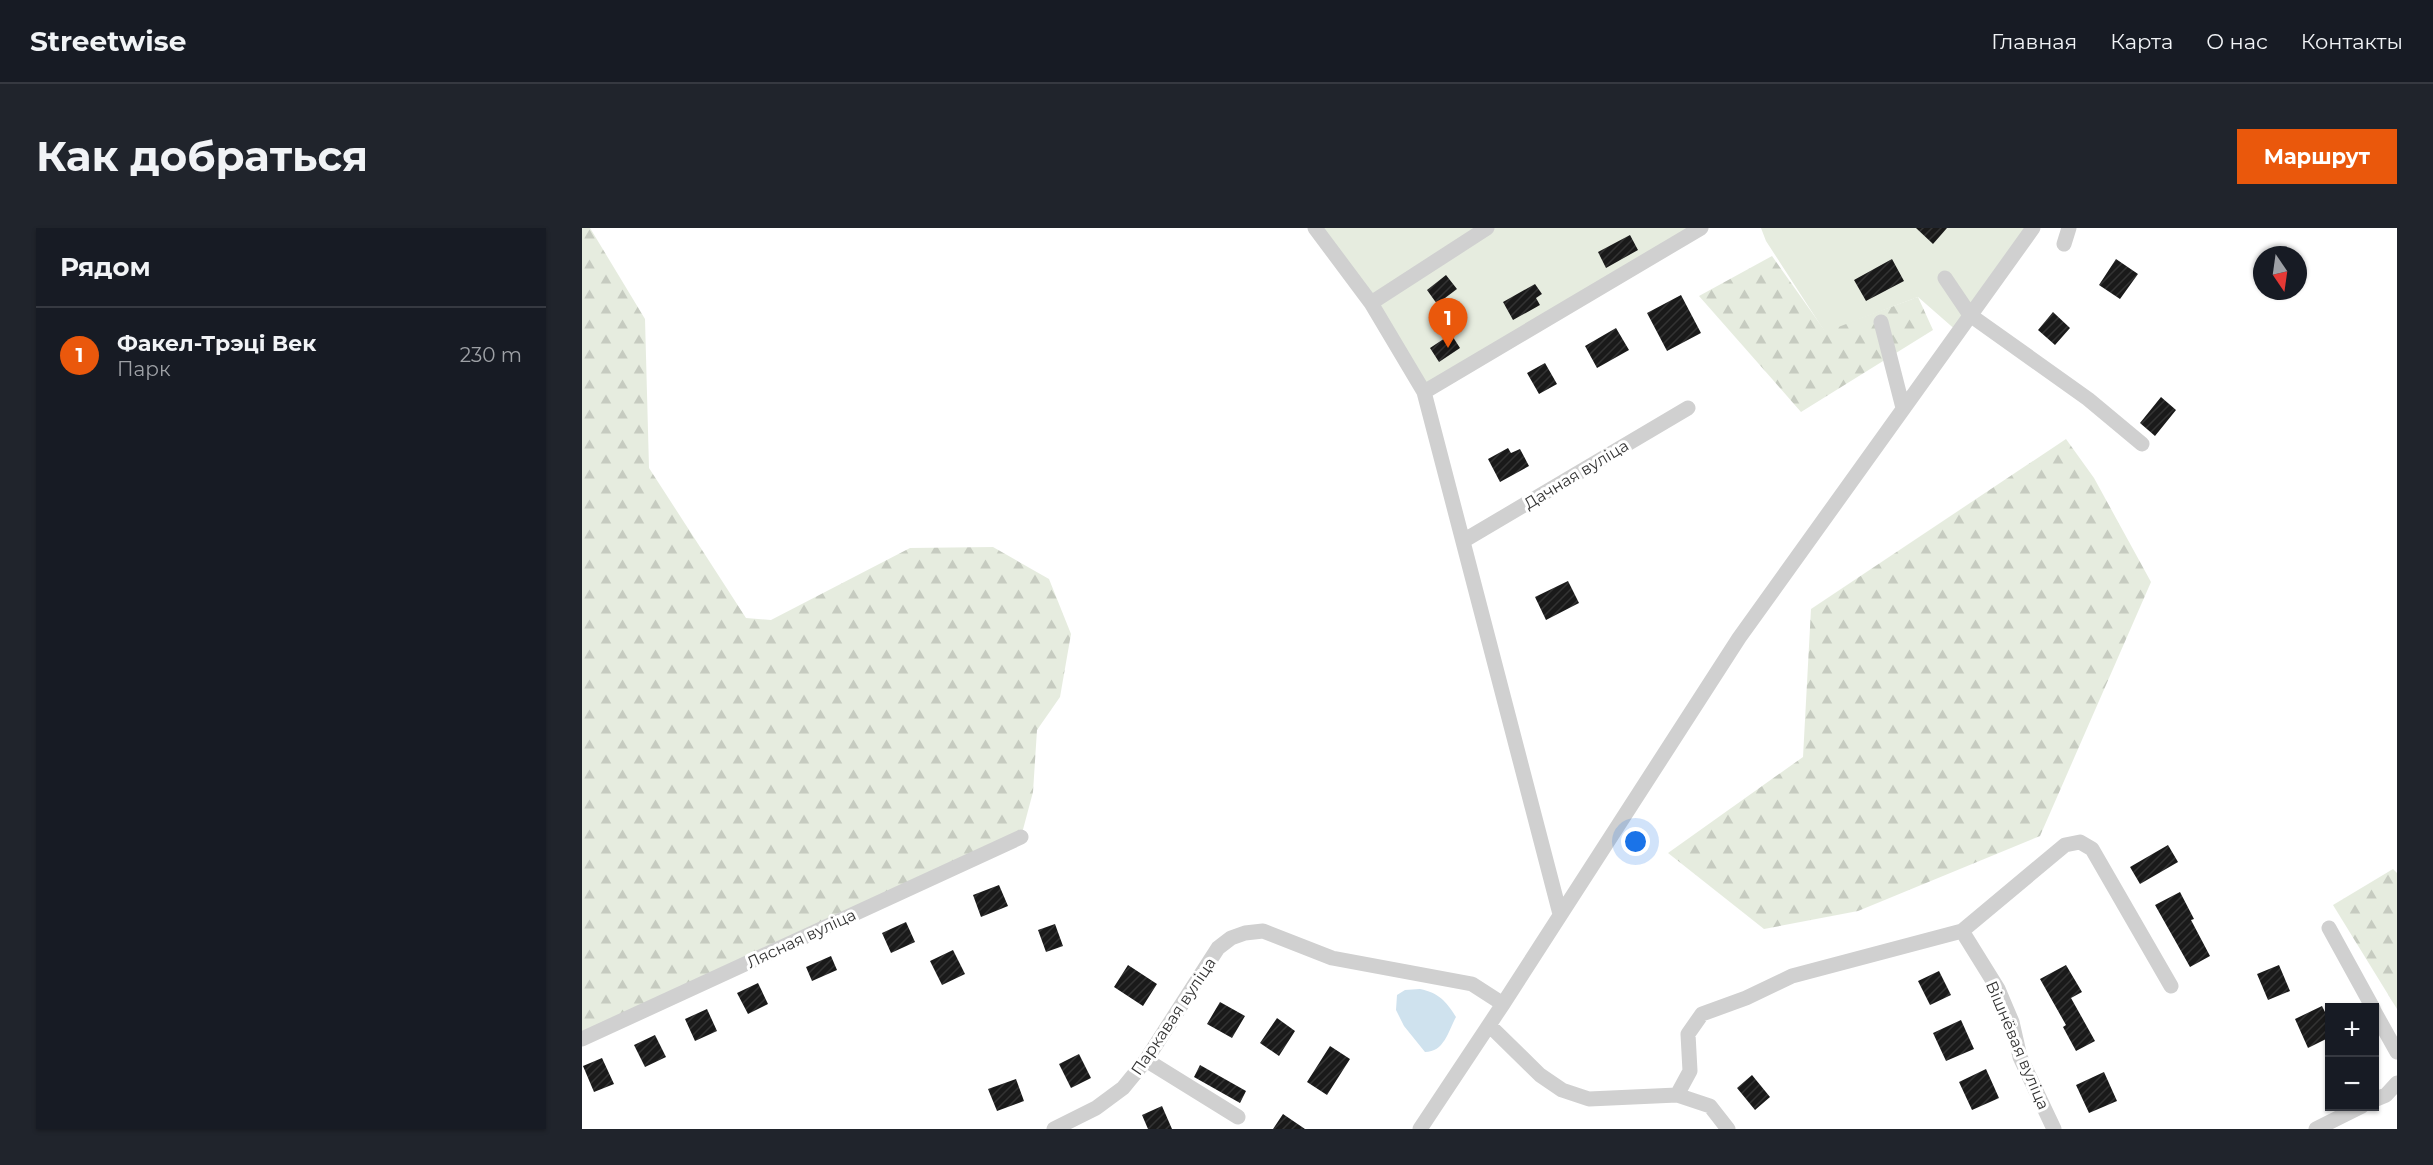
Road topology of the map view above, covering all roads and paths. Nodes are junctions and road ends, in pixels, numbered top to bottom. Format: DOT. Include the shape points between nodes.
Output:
graph roads {
  1 [pos="1315,228"];
  2 [pos="1487,228"];
  3 [pos="1701,228"];
  4 [pos="2033,228"];
  5 [pos="2069,228"];
  6 [pos="2064,244"];
  7 [pos="1945,278"];
  8 [pos="1371,303"];
  9 [pos="1970,315"];
  10 [pos="1881,322"];
  11 [pos="1424,393"];
  12 [pos="1689,408"];
  13 [pos="1903,408"];
  14 [pos="2142,444"];
  15 [pos="1463,541"];
  16 [pos="1021,837"];
  17 [pos="1560,914"];
  18 [pos="2329,928"];
  19 [pos="1962,931"];
  20 [pos="2171,986"];
  21 [pos="2371,1003"];
  22 [pos="1503,1004"];
  23 [pos="2379,1018"];
  24 [pos="1489,1025"];
  25 [pos="582,1039"];
  26 [pos="2397,1052"];
  27 [pos="1146,1059"];
  28 [pos="2397,1083"];
  29 [pos="1677,1095"];
  30 [pos="2379,1098"];
  31 [pos="2354,1111"];
  32 [pos="1238,1117"];
  33 [pos="1054,1129"];
  34 [pos="1420,1129"];
  35 [pos="1728,1129"];
  36 [pos="2054,1129"];
  37 [pos="2316,1129"];
  1 -- 8 [label="street"];
  2 -- 8 [label="street"];
  3 -- 11 [label="street"];
  4 -- 9 [label="street"];
  5 -- 6 [label="street"];
  7 -- 9 [label="street"];
  8 -- 11 [label="street"];
  9 -- 13 [label="street"];
  9 -- 14 [label="street" via="2088,399"];
  10 -- 13 [label="street"];
  11 -- 15 [label="street"];
  12 -- 15 [label="street, Дачная вуліца"];
  13 -- 17 [label="street" via="1739,638"];
  15 -- 17 [label="street"];
  16 -- 25 [label="street, Лясная вуліца"];
  17 -- 22 [label="street"];
  18 -- 21 [label="street"];
  19 -- 20 [label="street" via="2065,846 2080,842 2092,849"];
  19 -- 29 [label="street" via="1791,976 1702,1014 1688,1034 1690,1071"];
  19 -- 36 [label="street, Вішнёвая вуліца" via="1998,989 2012,1022 2020,1057"];
  22 -- 24 [label="street"];
  22 -- 27 [label="street, Паркавая вуліца" via="1472,984 1332,958 1263,931 1245,933 1218,948"];
  23 -- 26 [label="street"];
  24 -- 29 [label="street" via="1540,1075 1562,1090 1588,1099"];
  24 -- 34 [label="street"];
  27 -- 32 [label="street"];
  27 -- 33 [label="street, Паркавая вуліца" via="1123,1088 1096,1108"];
  28 -- 30 [label="street"];
  29 -- 35 [label="street" via="1710,1106"];
  31 -- 37 [label="street"];
}
